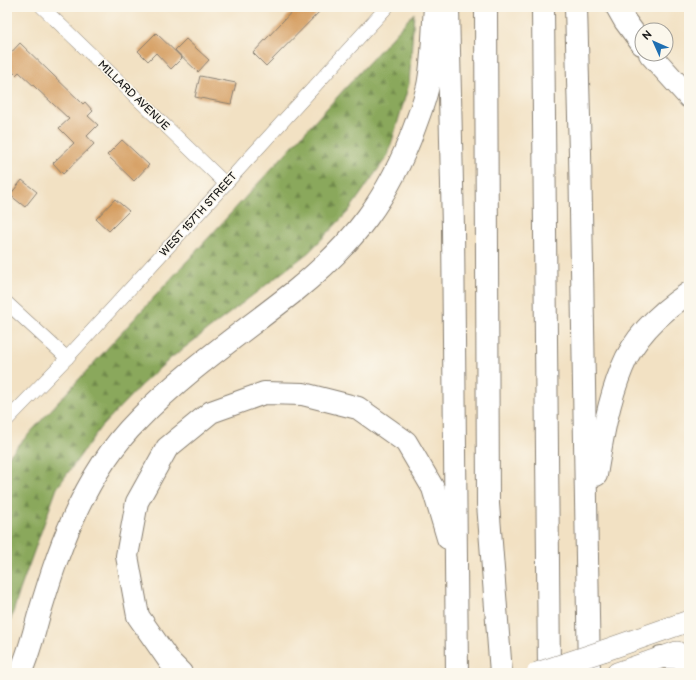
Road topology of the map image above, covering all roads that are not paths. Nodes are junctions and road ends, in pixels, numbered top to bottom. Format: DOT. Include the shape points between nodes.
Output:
graph roads {
  1 [pos="42,7"];
  2 [pos="387,7"];
  3 [pos="435,7"];
  4 [pos="448,7"];
  5 [pos="486,7"];
  6 [pos="543,7"];
  7 [pos="576,7"];
  8 [pos="617,7"];
  9 [pos="634,34"];
  10 [pos="657,62"];
  11 [pos="689,97"];
  12 [pos="226,184"];
  13 [pos="689,293"];
  14 [pos="7,303"];
  15 [pos="66,358"];
  16 [pos="7,420"];
  17 [pos="587,534"];
  18 [pos="455,564"];
  19 [pos="689,621"];
  20 [pos="689,647"];
  21 [pos="661,657"];
  22 [pos="689,658"];
  23 [pos="20,673"];
  24 [pos="181,673"];
  25 [pos="457,673"];
  26 [pos="501,673"];
  27 [pos="537,673"];
  28 [pos="549,673"];
  29 [pos="589,673"];
  30 [pos="617,673"];
  1 -- 12 [label="street, MILLARD AVENUE"];
  2 -- 12 [label="street, WEST 157TH STREET"];
  3 -- 23 [label="highway" via="429,80 410,140 387,188 357,232 339,253 295,291 170,388 116,444 97,472 71,522"];
  4 -- 18 [label="highway" via="453,228"];
  5 -- 26 [label="highway" via="488,504"];
  6 -- 28 [label="highway"];
  7 -- 17 [label="highway"];
  8 -- 9 [label="highway"];
  10 -- 11 [label="highway"];
  12 -- 15 [label="street, WEST 157TH STREET"];
  13 -- 17 [label="highway" via="656,318 622,367 603,430"];
  14 -- 15 [label="street"];
  15 -- 16 [label="street, WEST 157TH STREET"];
  17 -- 29 [label="highway"];
  18 -- 24 [label="highway" via="433,488 406,442 358,408 303,394 264,393 211,412 167,448 137,502 127,556 138,616 170,662"];
  18 -- 25 [label="highway"];
  19 -- 27 [label="main road, bridge"];
  20 -- 21 [label="main road"];
  21 -- 22 [label="highway"];
  21 -- 30 [label="main road"];
}
